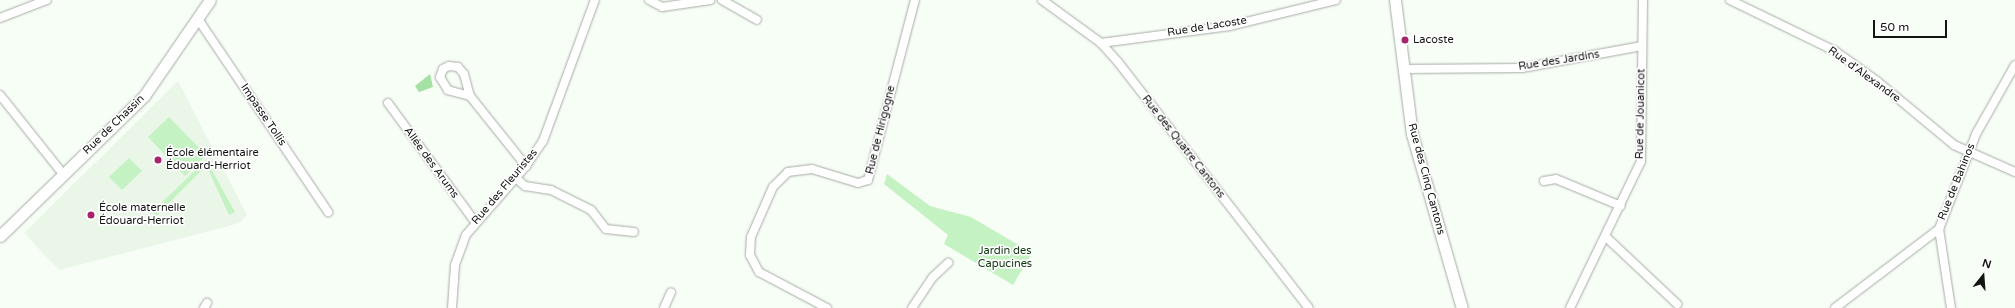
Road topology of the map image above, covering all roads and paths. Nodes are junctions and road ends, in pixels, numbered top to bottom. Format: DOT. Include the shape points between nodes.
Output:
graph roads {
  1 [pos="47,0"];
  2 [pos="210,0"];
  3 [pos="595,0"];
  4 [pos="649,0"];
  5 [pos="710,0"];
  6 [pos="722,0"];
  7 [pos="914,0"];
  8 [pos="1042,0"];
  9 [pos="1336,0"];
  10 [pos="1395,0"];
  11 [pos="1643,0"];
  12 [pos="1731,0"];
  13 [pos="0,18"];
  14 [pos="198,19"];
  15 [pos="757,20"];
  16 [pos="1101,43"];
  17 [pos="1642,46"];
  18 [pos="2015,66"];
  19 [pos="1403,69"];
  20 [pos="0,95"];
  21 [pos="470,96"];
  22 [pos="388,103"];
  23 [pos="1968,152"];
  24 [pos="526,166"];
  25 [pos="2015,172"];
  26 [pos="63,174"];
  27 [pos="516,178"];
  28 [pos="1544,181"];
  29 [pos="1621,206"];
  30 [pos="328,212"];
  31 [pos="475,222"];
  32 [pos="1939,229"];
  33 [pos="634,232"];
  34 [pos="0,236"];
  35 [pos="1606,237"];
  36 [pos="948,262"];
  37 [pos="671,292"];
  38 [pos="1677,304"];
  39 [pos="452,308"];
  40 [pos="664,308"];
  41 [pos="826,308"];
  42 [pos="912,308"];
  43 [pos="1309,308"];
  44 [pos="1462,308"];
  45 [pos="1570,308"];
  46 [pos="1835,308"];
  47 [pos="1951,308"];
  1 -- 13 [label="street"];
  2 -- 14 [label="street, Rue de Chassin"];
  3 -- 24 [label="street, Rue des Fleuristes" via="551,124"];
  4 -- 5 [label="street" via="662,7"];
  6 -- 15 [label="street"];
  7 -- 41 [label="street, Rue de Hirigogne" via="868,180 858,183 812,169 788,172 773,187 751,237 750,255 759,272"];
  8 -- 16 [label="street, Rue des Quatre Cantons"];
  9 -- 16 [label="street, Rue de Lacoste" via="1230,26"];
  10 -- 19 [label="street, Rue des Cinq Cantons"];
  11 -- 17 [label="street, Rue de Jouanicot"];
  12 -- 23 [label="street, Rue d'Alexandre" via="1835,51 1877,81 1954,145"];
  14 -- 26 [label="street, Rue de Chassin" via="144,96"];
  14 -- 30 [label="street, Impasse Tollis"];
  16 -- 43 [label="street, Rue des Quatre Cantons"];
  17 -- 19 [label="street, Rue des Jardins" via="1522,68"];
  17 -- 29 [label="street, Rue de Jouanicot" via="1641,161"];
  18 -- 23 [label="street, Rue de Bahinos"];
  19 -- 44 [label="street, Rue des Cinq Cantons" via="1412,134"];
  20 -- 26 [label="street"];
  21 -- 24 [label="street"];
  22 -- 31 [label="street, Allée des Arums"];
  23 -- 25 [label="street, Rue d'Alexandre"];
  23 -- 32 [label="street, Rue de Bahinos"];
  24 -- 27 [label="street, Rue des Fleuristes"];
  26 -- 34 [label="street, Rue de Chassin"];
  27 -- 31 [label="street, Rue des Fleuristes"];
  27 -- 33 [label="street" via="525,186 551,190 591,210 606,229"];
  28 -- 29 [label="street" via="1556,179"];
  29 -- 35 [label="street, Rue de Jouanicot"];
  31 -- 39 [label="street, Rue des Fleuristes" via="455,265"];
  32 -- 46 [label="street"];
  32 -- 47 [label="street, Rue de Bahinos"];
  35 -- 38 [label="street"];
  35 -- 45 [label="street, Rue de Jouanicot"];
  36 -- 42 [label="street" via="933,277"];
  37 -- 40 [label="street"];
}
